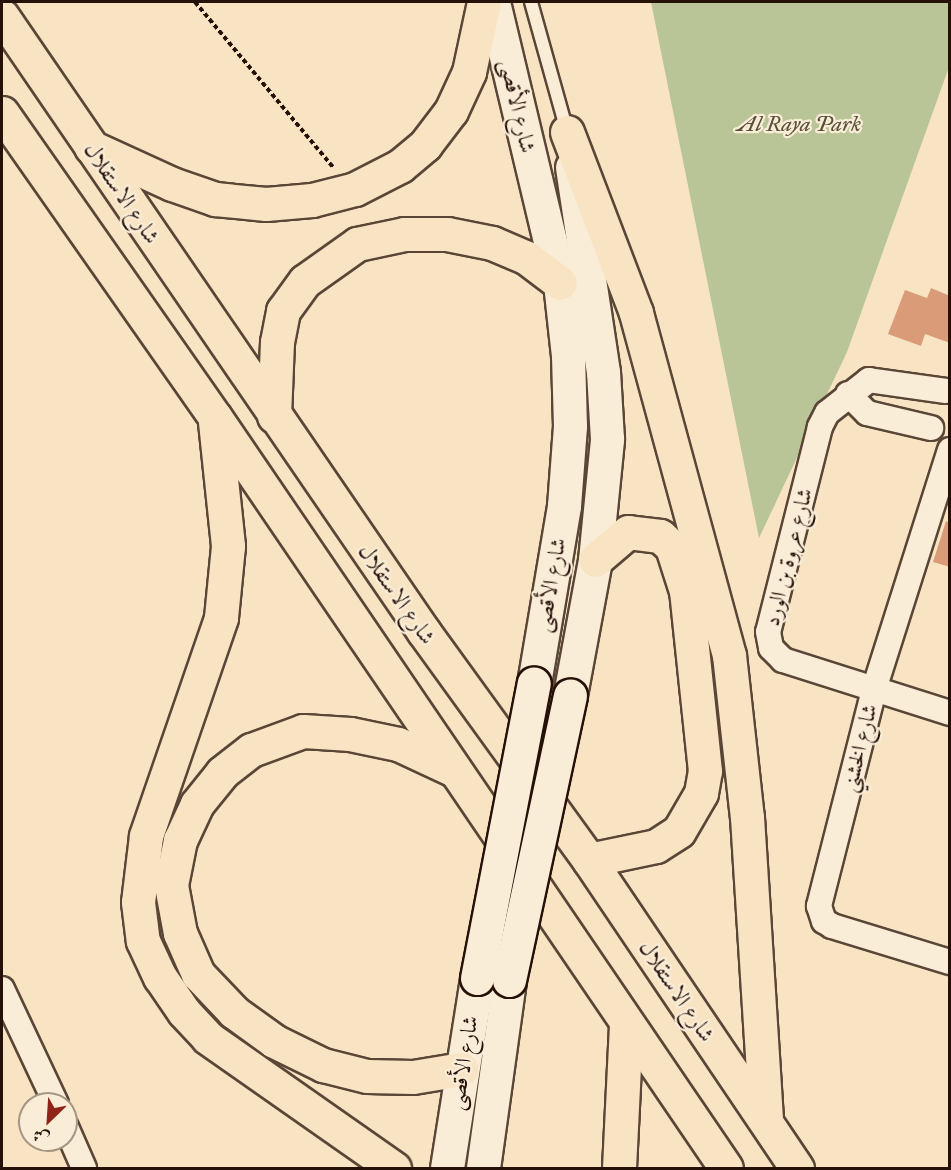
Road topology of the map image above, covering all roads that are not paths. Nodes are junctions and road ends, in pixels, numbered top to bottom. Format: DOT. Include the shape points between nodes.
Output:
graph roads {
  1 [pos="484,2"];
  2 [pos="493,2"];
  3 [pos="531,2"];
  4 [pos="2,16"];
  5 [pos="2,113"];
  6 [pos="567,132"];
  7 [pos="90,146"];
  8 [pos="560,283"];
  9 [pos="948,391"];
  10 [pos="848,394"];
  11 [pos="274,416"];
  12 [pos="215,417"];
  13 [pos="931,429"];
  14 [pos="950,445"];
  15 [pos="950,450"];
  16 [pos="595,560"];
  17 [pos="874,690"];
  18 [pos="950,713"];
  19 [pos="454,770"];
  20 [pos="589,860"];
  21 [pos="950,962"];
  22 [pos="2,990"];
  23 [pos="626,1023"];
  24 [pos="461,1069"];
  25 [pos="50,1092"];
  26 [pos="766,1122"];
  27 [pos="77,1152"];
  28 [pos="84,1168"];
  29 [pos="394,1168"];
  30 [pos="447,1168"];
  31 [pos="483,1168"];
  32 [pos="619,1168"];
  33 [pos="726,1168"];
  34 [pos="797,1168"];
  1 -- 7 [label="highway" via="469,72 451,111 426,145 400,166 355,189 312,200 266,204 215,199"];
  2 -- 8 [label="main road, شارع الأقصى"];
  3 -- 6 [label="lane, شارع الأقصى"];
  4 -- 7 [label="highway, شارع الاستقلال"];
  5 -- 12 [label="highway"];
  6 -- 16 [label="main road, شارع الأقصى" via="603,372 606,464"];
  6 -- 26 [label="highway" via="636,313 729,655 747,818"];
  7 -- 11 [label="highway, شارع الاستقلال"];
  8 -- 11 [label="highway" via="527,258 492,243 404,234 357,244 305,281 283,311 277,342"];
  8 -- 24 [label="main road, شارع الأقصى, bridge" via="570,426 564,506"];
  9 -- 10 [label="street, شارع عروة بن الورد" via="869,380"];
  9 -- 13 [label="street" via="931,407"];
  10 -- 13 [label="street" via="867,413"];
  10 -- 17 [label="street, شارع عروة بن الورد" via="827,413 820,427 768,632 771,648 783,660"];
  11 -- 20 [label="highway, شارع الاستقلال"];
  12 -- 19 [label="highway"];
  12 -- 29 [label="highway" via="228,546 227,579 221,618 146,836 138,902 143,941 160,977 208,1038"];
  13 -- 14 [label="street"];
  15 -- 17 [label="street, شارع الخشني"];
  16 -- 20 [label="highway" via="628,532 660,536 672,547 686,591 705,771 701,793 679,831 656,846"];
  16 -- 31 [label="main road, شارع الأقصى, bridge" via="509,980"];
  17 -- 18 [label="street, شارع عروة بن الورد"];
  17 -- 21 [label="street, شارع الخشني" via="819,914 832,926"];
  19 -- 23 [label="highway"];
  19 -- 24 [label="highway" via="398,744 350,734 303,732 251,750 222,773 197,804 180,840 171,885 180,933 198,974 234,1012 274,1041 323,1065 367,1076 413,1077"];
  20 -- 26 [label="highway, شارع الاستقلال"];
  22 -- 25 [label="street"];
  23 -- 32 [label="highway"];
  23 -- 33 [label="highway"];
  24 -- 30 [label="main road, شارع الأقصى"];
  26 -- 34 [label="highway, شارع الاستقلال"];
  27 -- 28 [label="street"];
}
